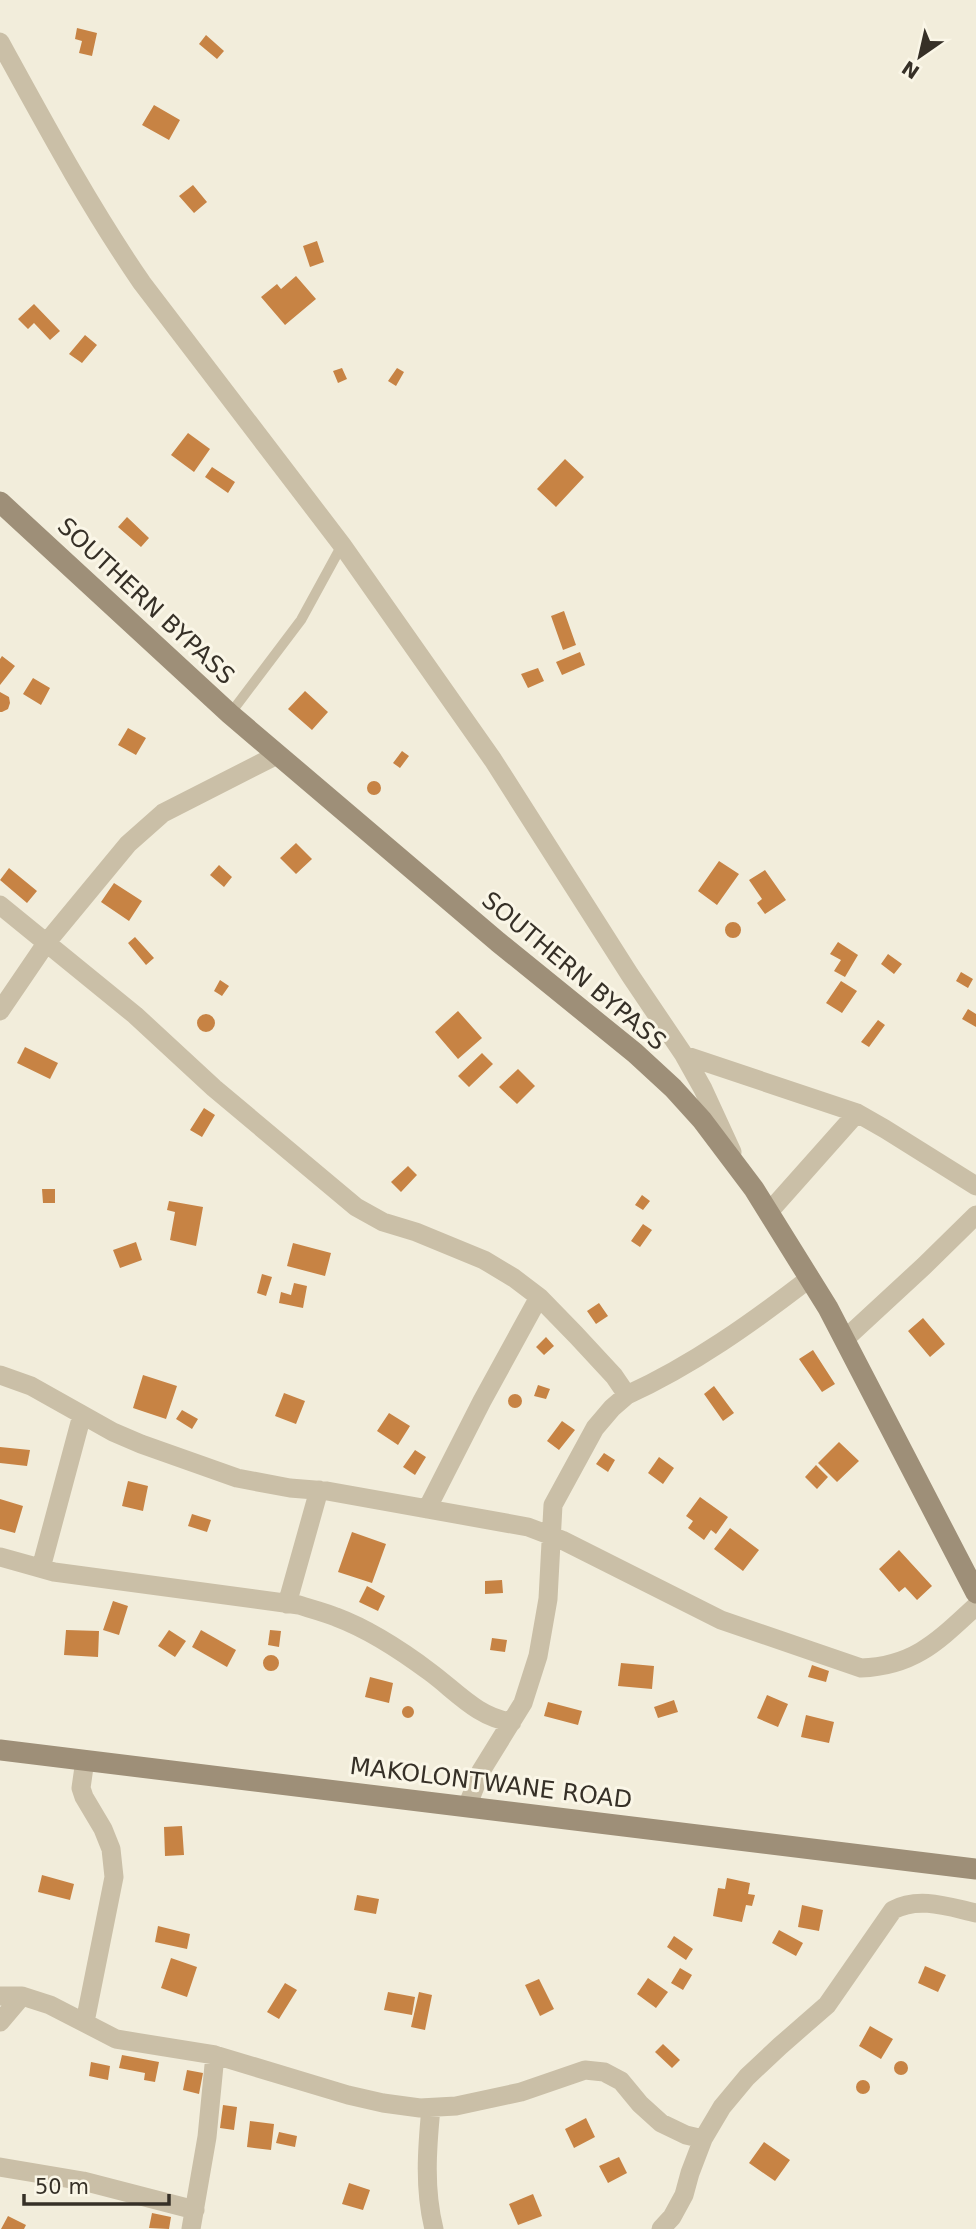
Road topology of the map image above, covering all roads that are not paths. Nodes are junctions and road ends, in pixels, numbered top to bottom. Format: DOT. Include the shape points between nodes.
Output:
graph roads {
  1 [pos="0,42"];
  2 [pos="0,502"];
  3 [pos="342,545"];
  4 [pos="230,714"];
  5 [pos="277,755"];
  6 [pos="0,905"];
  7 [pos="47,942"];
  8 [pos="0,1011"];
  9 [pos="684,1055"];
  10 [pos="858,1113"];
  11 [pos="736,1163"];
  12 [pos="976,1186"];
  13 [pos="769,1212"];
  14 [pos="976,1215"];
  15 [pos="810,1278"];
  16 [pos="539,1297"];
  17 [pos="845,1339"];
  18 [pos="0,1375"];
  19 [pos="627,1395"];
  20 [pos="82,1415"];
  21 [pos="319,1490"];
  22 [pos="427,1509"];
  23 [pos="553,1536"];
  24 [pos="0,1557"];
  25 [pos="41,1568"];
  26 [pos="976,1593"];
  27 [pos="287,1604"];
  28 [pos="976,1606"];
  29 [pos="512,1722"];
  30 [pos="0,1750"];
  31 [pos="85,1759"];
  32 [pos="467,1807"];
  33 [pos="976,1869"];
  34 [pos="976,1913"];
  35 [pos="0,1996"];
  36 [pos="22,1996"];
  37 [pos="0,2022"];
  38 [pos="85,2022"];
  39 [pos="215,2055"];
  40 [pos="431,2108"];
  41 [pos="703,2139"];
  42 [pos="0,2167"];
  43 [pos="193,2219"];
  44 [pos="434,2229"];
  45 [pos="661,2229"];
  1 -- 3 [label="street" via="114,242"];
  2 -- 4 [label="street, SOUTHERN BYPASS"];
  3 -- 4 [label="lane" via="301,620"];
  3 -- 9 [label="street" via="493,760"];
  4 -- 5 [label="street, SOUTHERN BYPASS"];
  5 -- 7 [label="street" via="163,813 128,844"];
  5 -- 11 [label="street, SOUTHERN BYPASS" via="635,1053 673,1088"];
  6 -- 7 [label="street"];
  7 -- 8 [label="street"];
  7 -- 16 [label="street" via="356,1207 383,1222 485,1260"];
  9 -- 10 [label="street"];
  9 -- 11 [label="street"];
  10 -- 12 [label="street"];
  10 -- 13 [label="street"];
  11 -- 13 [label="street, SOUTHERN BYPASS"];
  13 -- 15 [label="street, SOUTHERN BYPASS"];
  14 -- 17 [label="street"];
  15 -- 17 [label="street, SOUTHERN BYPASS"];
  15 -- 19 [label="street" via="733,1335"];
  16 -- 19 [label="street"];
  16 -- 22 [label="street"];
  17 -- 26 [label="street, SOUTHERN BYPASS"];
  18 -- 20 [label="street" via="31,1386"];
  19 -- 23 [label="street" via="595,1429 559,1492 553,1505"];
  20 -- 21 [label="street" via="141,1444 237,1478"];
  20 -- 25 [label="street"];
  21 -- 22 [label="street"];
  21 -- 27 [label="street"];
  22 -- 23 [label="street" via="497,1520"];
  23 -- 28 [label="street" via="721,1619 861,1668 889,1665 921,1653"];
  23 -- 29 [label="street" via="538,1656"];
  24 -- 25 [label="street"];
  25 -- 27 [label="street"];
  27 -- 29 [label="street" via="338,1618 378,1638 476,1709"];
  29 -- 32 [label="street" via="481,1771"];
  30 -- 31 [label="street, MAKOLONTWANE ROAD"];
  31 -- 32 [label="street, MAKOLONTWANE ROAD"];
  31 -- 38 [label="street" via="83,1797 111,1849 114,1877"];
  32 -- 33 [label="street, MAKOLONTWANE ROAD"];
  34 -- 41 [label="street" via="931,1903 904,1904 893,1910 827,2005 747,2077"];
  35 -- 36 [label="street"];
  36 -- 37 [label="street"];
  36 -- 38 [label="street"];
  38 -- 39 [label="street" via="116,2039"];
  39 -- 40 [label="street" via="348,2095"];
  39 -- 43 [label="street"];
  40 -- 41 [label="street" via="521,2092 585,2070 604,2072 621,2081 661,2123"];
  40 -- 44 [label="street" via="427,2182"];
  41 -- 45 [label="street" via="684,2195"];
  42 -- 43 [label="street" via="83,2181"];
}
